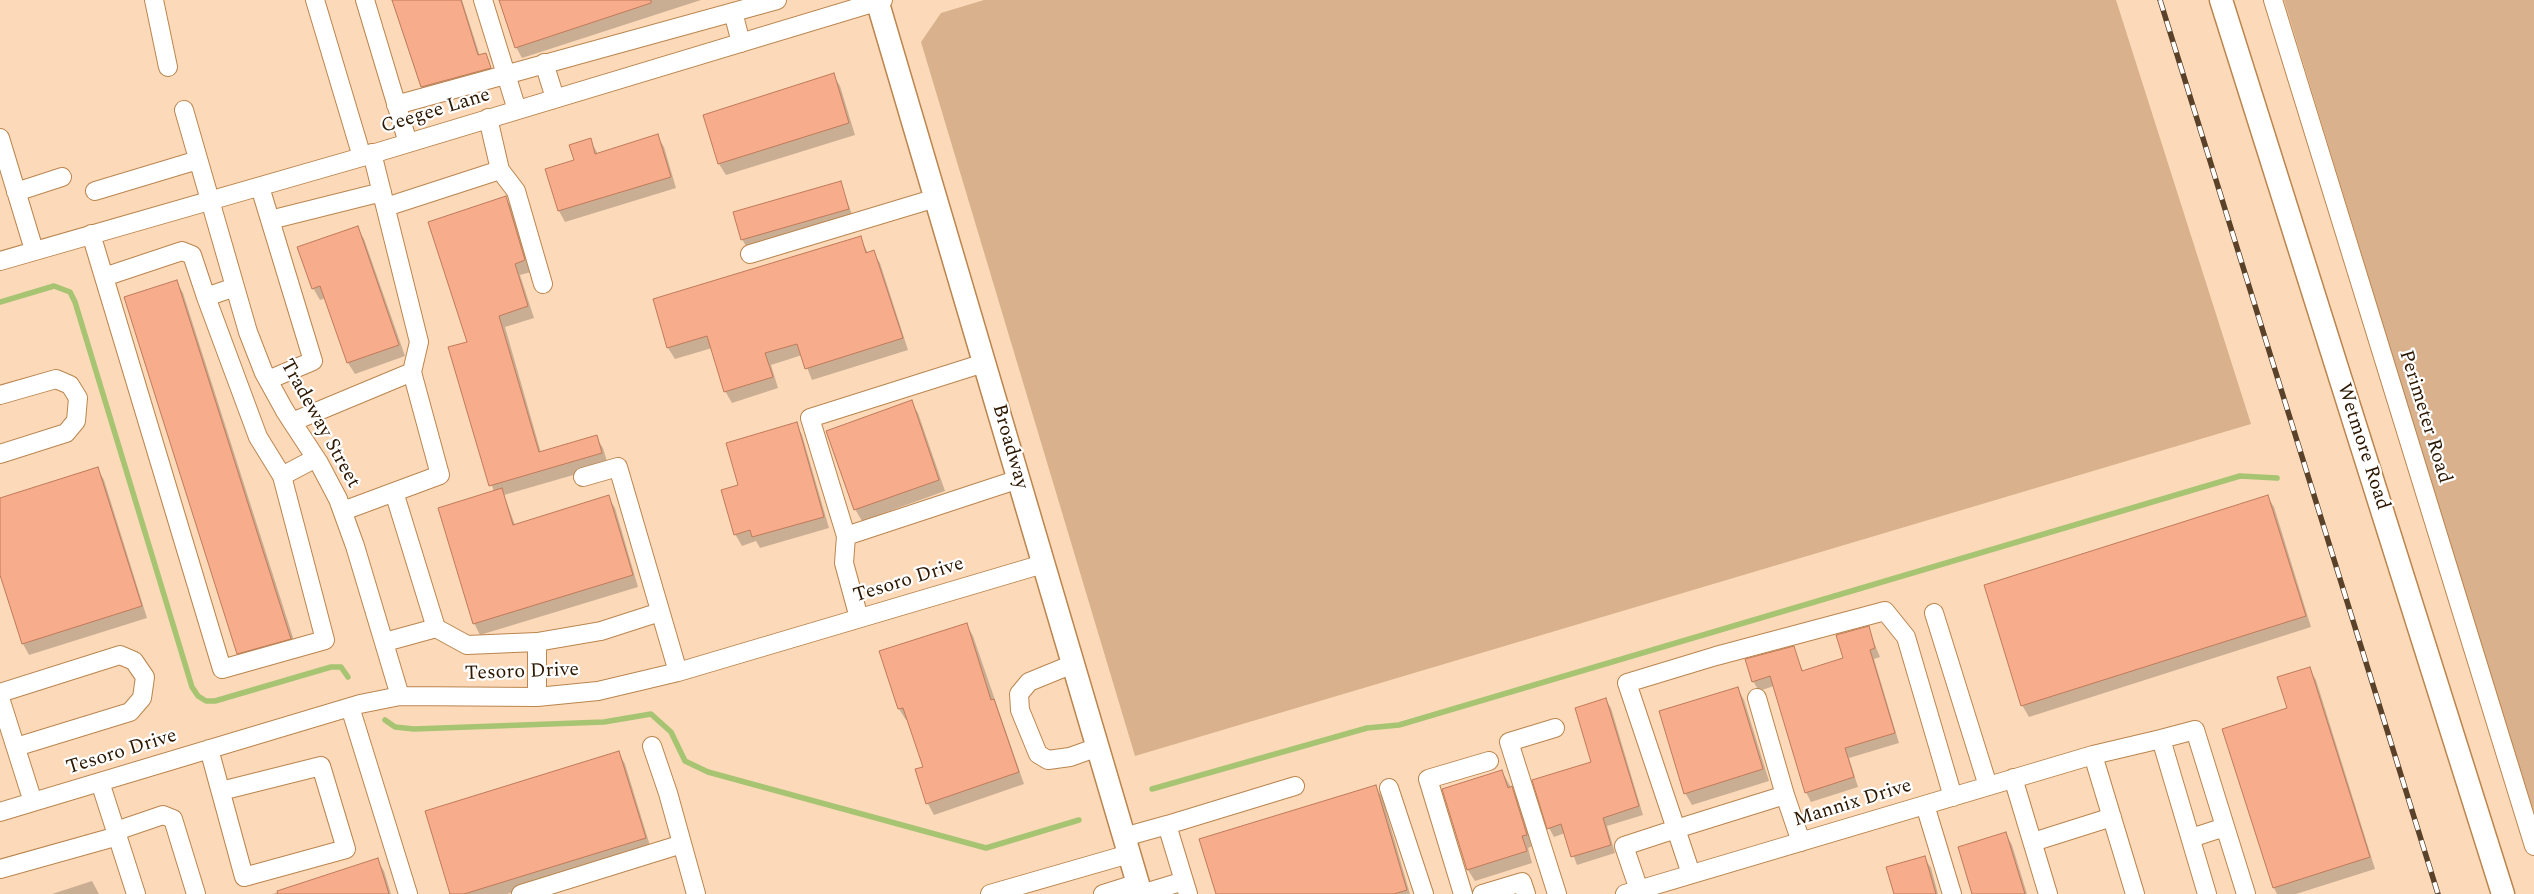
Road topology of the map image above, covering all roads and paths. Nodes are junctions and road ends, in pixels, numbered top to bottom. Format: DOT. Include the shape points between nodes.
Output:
graph roads {
  1 [pos="154,0"];
  2 [pos="315,0"];
  3 [pos="365,0"];
  4 [pos="483,0"];
  5 [pos="776,0"];
  6 [pos="879,0"];
  7 [pos="2221,0"];
  8 [pos="2272,0"];
  9 [pos="734,12"];
  10 [pos="741,43"];
  11 [pos="544,63"];
  12 [pos="168,67"];
  13 [pos="506,73"];
  14 [pos="555,98"];
  15 [pos="396,105"];
  16 [pos="184,110"];
  17 [pos="516,110"];
  18 [pos="488,118"];
  19 [pos="0,138"];
  20 [pos="408,143"];
  21 [pos="367,155"];
  22 [pos="198,160"];
  23 [pos="500,170"];
  24 [pos="62,177"];
  25 [pos="260,187"];
  26 [pos="95,191"];
  27 [pos="16,192"];
  28 [pos="936,198"];
  29 [pos="384,200"];
  30 [pos="209,202"];
  31 [pos="270,220"];
  32 [pos="91,234"];
  33 [pos="34,250"];
  34 [pos="750,254"];
  35 [pos="0,261"];
  36 [pos="104,277"];
  37 [pos="543,284"];
  38 [pos="235,287"];
  39 [pos="206,297"];
  40 [pos="984,362"];
  41 [pos="412,372"];
  42 [pos="268,380"];
  43 [pos="0,396"];
  44 [pos="292,422"];
  45 [pos="0,454"];
  46 [pos="316,458"];
  47 [pos="282,476"];
  48 [pos="583,477"];
  49 [pos="1019,479"];
  50 [pos="394,492"];
  51 [pos="342,511"];
  52 [pos="846,536"];
  53 [pos="1043,564"];
  54 [pos="660,612"];
  55 [pos="1934,613"];
  56 [pos="859,618"];
  57 [pos="436,628"];
  58 [pos="385,642"];
  59 [pos="537,642"];
  60 [pos="1073,664"];
  61 [pos="678,672"];
  62 [pos="0,693"];
  63 [pos="400,696"];
  64 [pos="537,697"];
  65 [pos="0,698"];
  66 [pos="1757,698"];
  67 [pos="350,707"];
  68 [pos="1555,728"];
  69 [pos="2161,739"];
  70 [pos="652,746"];
  71 [pos="1098,747"];
  72 [pos="16,748"];
  73 [pos="209,749"];
  74 [pos="2093,755"];
  75 [pos="1489,761"];
  76 [pos="2013,778"];
  77 [pos="100,782"];
  78 [pos="1295,786"];
  79 [pos="1988,786"];
  80 [pos="1389,788"];
  81 [pos="220,791"];
  82 [pos="1784,795"];
  83 [pos="1952,796"];
  84 [pos="33,802"];
  85 [pos="1925,805"];
  86 [pos="0,812"];
  87 [pos="2112,817"];
  88 [pos="1167,825"];
  89 [pos="2225,828"];
  90 [pos="1676,829"];
  91 [pos="117,834"];
  92 [pos="2190,838"];
  93 [pos="1801,842"];
  94 [pos="2033,842"];
  95 [pos="682,844"];
  96 [pos="1127,846"];
  97 [pos="2534,846"];
  98 [pos="0,869"];
  99 [pos="1691,874"];
  100 [pos="1186,887"];
  101 [pos="1140,890"];
  102 [pos="1632,892"];
  103 [pos="136,894"];
  104 [pos="196,894"];
  105 [pos="408,894"];
  106 [pos="521,894"];
  107 [pos="696,894"];
  108 [pos="990,894"];
  109 [pos="1103,894"];
  110 [pos="1424,894"];
  111 [pos="1462,894"];
  112 [pos="1482,894"];
  113 [pos="1526,894"];
  114 [pos="1557,894"];
  115 [pos="1952,894"];
  116 [pos="2048,894"];
  117 [pos="2135,894"];
  118 [pos="2207,894"];
  119 [pos="2246,894"];
  120 [pos="2503,894"];
  1 -- 12 [label="street"];
  2 -- 21 [label="street"];
  3 -- 15 [label="street"];
  4 -- 13 [label="street"];
  5 -- 9 [label="street"];
  6 -- 10 [label="street, Ceegee Lane"];
  6 -- 28 [label="main road, Broadway"];
  7 -- 120 [label="main road, Wetmore Road"];
  8 -- 97 [label="street, Perimeter Road"];
  9 -- 10 [label="street"];
  9 -- 11 [label="street"];
  10 -- 14 [label="street, Ceegee Lane"];
  11 -- 13 [label="street"];
  11 -- 14 [label="street"];
  13 -- 15 [label="street"];
  13 -- 17 [label="street"];
  14 -- 17 [label="street, Ceegee Lane"];
  15 -- 20 [label="street"];
  16 -- 22 [label="street, Tradeway Street"];
  17 -- 18 [label="street, Ceegee Lane"];
  18 -- 20 [label="street, Ceegee Lane"];
  18 -- 23 [label="street"];
  19 -- 27 [label="street"];
  20 -- 21 [label="street, Ceegee Lane"];
  21 -- 25 [label="street, Ceegee Lane"];
  21 -- 29 [label="street"];
  22 -- 26 [label="street"];
  22 -- 30 [label="street, Tradeway Street"];
  23 -- 29 [label="street"];
  23 -- 37 [label="street" via="516,191"];
  24 -- 27 [label="street"];
  25 -- 30 [label="street, Ceegee Lane"];
  25 -- 31 [label="street"];
  27 -- 33 [label="street"];
  28 -- 34 [label="street"];
  28 -- 40 [label="main road, Broadway"];
  29 -- 31 [label="street"];
  29 -- 41 [label="street" via="419,342"];
  30 -- 32 [label="street, Ceegee Lane"];
  30 -- 38 [label="street, Tradeway Street"];
  31 -- 42 [label="street" via="313,361"];
  32 -- 33 [label="street, Ceegee Lane"];
  32 -- 36 [label="street"];
  33 -- 35 [label="street, Ceegee Lane"];
  36 -- 39 [label="street" via="182,252 192,255"];
  36 -- 47 [label="street" via="222,669 325,640"];
  38 -- 39 [label="street"];
  38 -- 42 [label="street, Tradeway Street" via="248,332"];
  39 -- 47 [label="street" via="258,437"];
  40 -- 49 [label="main road, Broadway"];
  40 -- 52 [label="street" via="810,418"];
  41 -- 44 [label="street"];
  41 -- 50 [label="street" via="440,475"];
  42 -- 44 [label="street, Tradeway Street"];
  43 -- 45 [label="street" via="56,379 70,385 78,398 76,421 66,433"];
  44 -- 46 [label="street, Tradeway Street"];
  46 -- 47 [label="street"];
  46 -- 51 [label="street, Tradeway Street"];
  48 -- 54 [label="street" via="618,467"];
  49 -- 52 [label="street"];
  49 -- 53 [label="main road, Broadway"];
  50 -- 51 [label="street"];
  50 -- 57 [label="street"];
  51 -- 58 [label="street, Tradeway Street"];
  52 -- 56 [label="street" via="844,563"];
  53 -- 56 [label="street, Tesoro Drive"];
  53 -- 60 [label="main road, Broadway"];
  54 -- 59 [label="street" via="601,631"];
  54 -- 61 [label="street"];
  55 -- 79 [label="street"];
  56 -- 61 [label="street, Tesoro Drive"];
  57 -- 58 [label="street"];
  57 -- 59 [label="street" via="467,645"];
  58 -- 63 [label="street, Tradeway Street"];
  59 -- 64 [label="street"];
  60 -- 71 [label="main road, Broadway"];
  60 -- 71 [label="street" via="1029,682 1019,694 1020,710 1038,754 1048,760 1070,757"];
  61 -- 64 [label="street, Tesoro Drive" via="598,691"];
  62 -- 72 [label="street" via="120,655 134,661 145,676 142,698 130,712"];
  63 -- 64 [label="street, Tesoro Drive"];
  63 -- 67 [label="street, Tesoro Drive"];
  65 -- 72 [label="street"];
  66 -- 82 [label="street"];
  67 -- 73 [label="street, Tesoro Drive"];
  67 -- 105 [label="street"];
  68 -- 114 [label="street" via="1509,742"];
  69 -- 74 [label="street, Mannix Drive"];
  69 -- 89 [label="street, Mannix Drive" via="2195,730"];
  69 -- 92 [label="street"];
  70 -- 95 [label="street"];
  71 -- 96 [label="main road, Broadway"];
  72 -- 84 [label="street"];
  73 -- 77 [label="street, Tesoro Drive"];
  73 -- 81 [label="street"];
  74 -- 76 [label="street, Mannix Drive"];
  74 -- 87 [label="street"];
  75 -- 111 [label="street" via="1428,780"];
  76 -- 79 [label="street, Mannix Drive"];
  76 -- 94 [label="street"];
  77 -- 84 [label="street, Tesoro Drive"];
  77 -- 91 [label="street"];
  78 -- 88 [label="street"];
  79 -- 83 [label="street, Mannix Drive"];
  80 -- 110 [label="street"];
  81 -- 81 [label="street" via="244,876 346,849 321,766"];
  82 -- 90 [label="street"];
  82 -- 93 [label="street"];
  83 -- 85 [label="street, Mannix Drive"];
  83 -- 90 [label="street" via="1906,637 1885,611 1627,683"];
  84 -- 86 [label="street, Tesoro Drive"];
  85 -- 93 [label="street, Mannix Drive"];
  85 -- 115 [label="street"];
  87 -- 94 [label="street"];
  87 -- 117 [label="street"];
  88 -- 96 [label="street"];
  88 -- 100 [label="street"];
  89 -- 92 [label="street"];
  89 -- 119 [label="street"];
  90 -- 99 [label="street"];
  90 -- 102 [label="street" via="1624,846"];
  91 -- 98 [label="street"];
  91 -- 103 [label="street"];
  91 -- 104 [label="street" via="163,815 173,819"];
  92 -- 118 [label="street"];
  93 -- 99 [label="street, Mannix Drive"];
  94 -- 116 [label="street"];
  95 -- 106 [label="street"];
  95 -- 107 [label="street"];
  96 -- 101 [label="main road, Broadway"];
  96 -- 108 [label="street"];
  99 -- 102 [label="street, Mannix Drive"];
  100 -- 101 [label="street"];
  101 -- 109 [label="street"];
  112 -- 113 [label="street" via="1522,882"];
}
